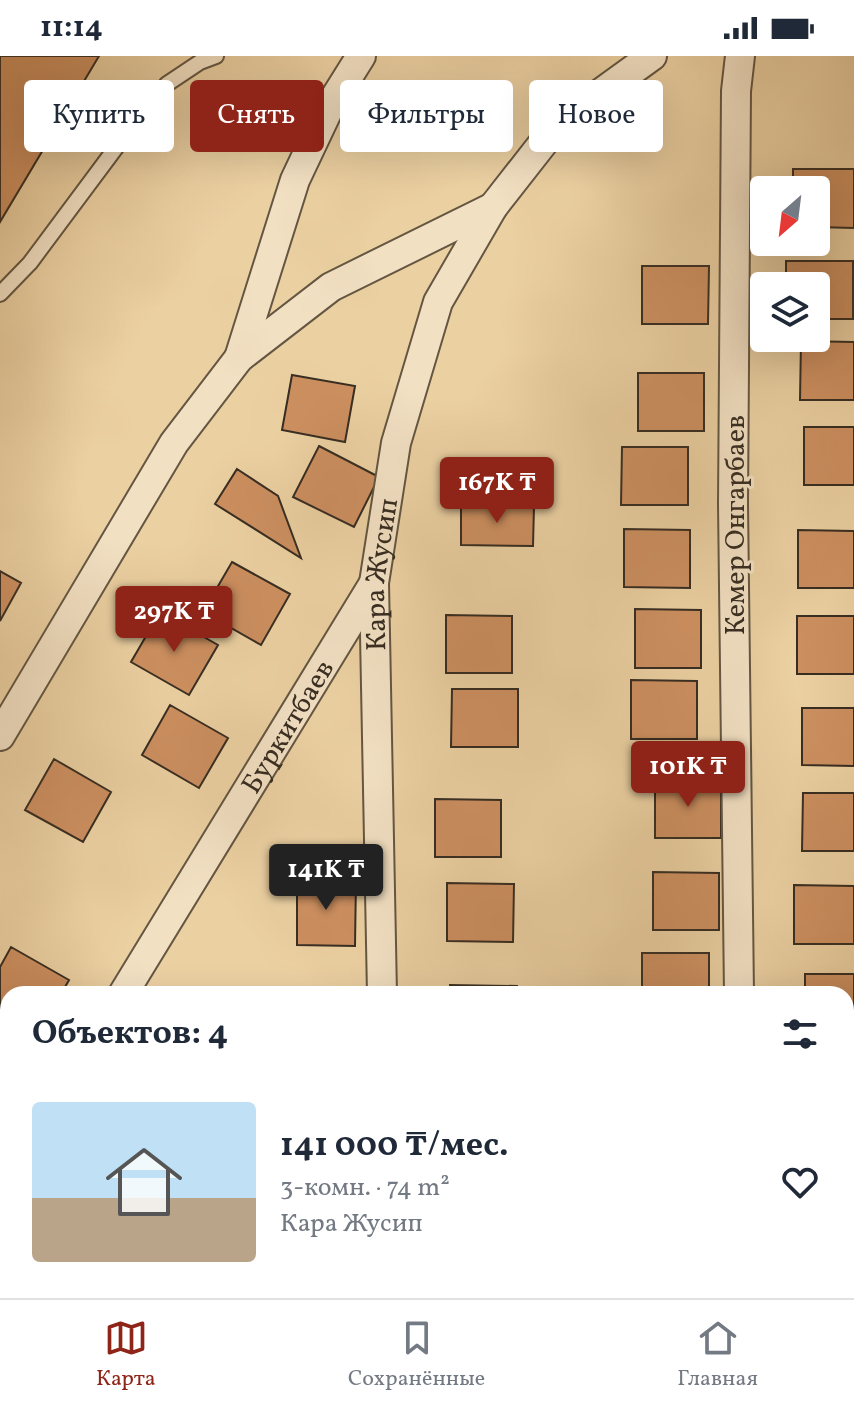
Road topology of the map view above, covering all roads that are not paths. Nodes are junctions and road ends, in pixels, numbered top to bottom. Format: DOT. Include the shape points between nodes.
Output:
graph roads {
  1 [pos="216,56"];
  2 [pos="361,56"];
  3 [pos="652,56"];
  4 [pos="740,56"];
  5 [pos="493,207"];
  6 [pos="0,294"];
  7 [pos="239,358"];
  8 [pos="374,583"];
  9 [pos="0,736"];
  10 [pos="128,986"];
  11 [pos="382,986"];
  12 [pos="739,986"];
  1 -- 6 [label="lane" via="167,84 30,263"];
  2 -- 7 [label="street" via="295,180"];
  3 -- 5 [label="street, Кара Жусип" via="558,124"];
  4 -- 12 [label="street, Кемер Онгарбаев" via="733,488"];
  5 -- 7 [label="street" via="331,287"];
  5 -- 8 [label="street, Кара Жусип" via="438,302 396,443"];
  7 -- 9 [label="street" via="174,443"];
  8 -- 10 [label="street, Буркитбаев"];
  8 -- 11 [label="street, Кара Жусип"];
}
